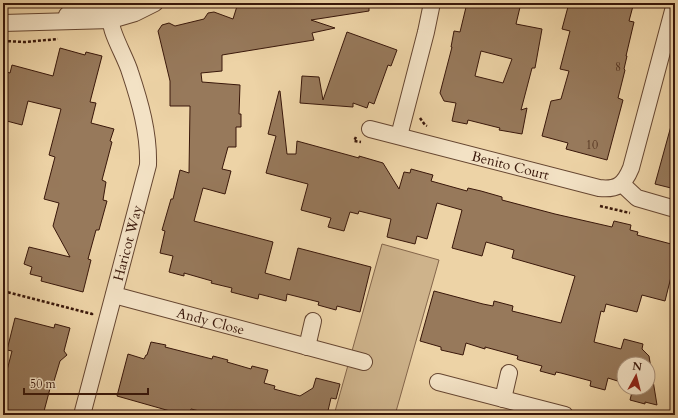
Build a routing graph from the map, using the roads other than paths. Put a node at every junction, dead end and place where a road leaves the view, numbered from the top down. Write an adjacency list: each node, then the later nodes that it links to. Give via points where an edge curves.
1 (155, 3): 4 (street)
2 (428, 4): 7 (street, via 426,32)
3 (675, 4): 8 (street, via 631,168)
4 (119, 12): 5 (street, via 90,9 41,22); 10 (street, Haricot Way, via 126,31 130,71 148,141 148,165)
5 (3, 23)
6 (370, 129): 7 (street, Benito Court)
7 (399, 136): 8 (street, Benito Court, via 599,188 615,188)
8 (622, 184): 9 (street, via 637,198)
9 (675, 209)
10 (114, 296): 12 (street, Andy Close); 17 (street, Haricot Way)
11 (313, 321): 12 (street)
12 (307, 347): 13 (street, Andy Close)
13 (364, 362)
14 (509, 373): 16 (street)
15 (438, 382): 16 (street)
16 (503, 399): 18 (street)
17 (82, 415)
18 (565, 415)

